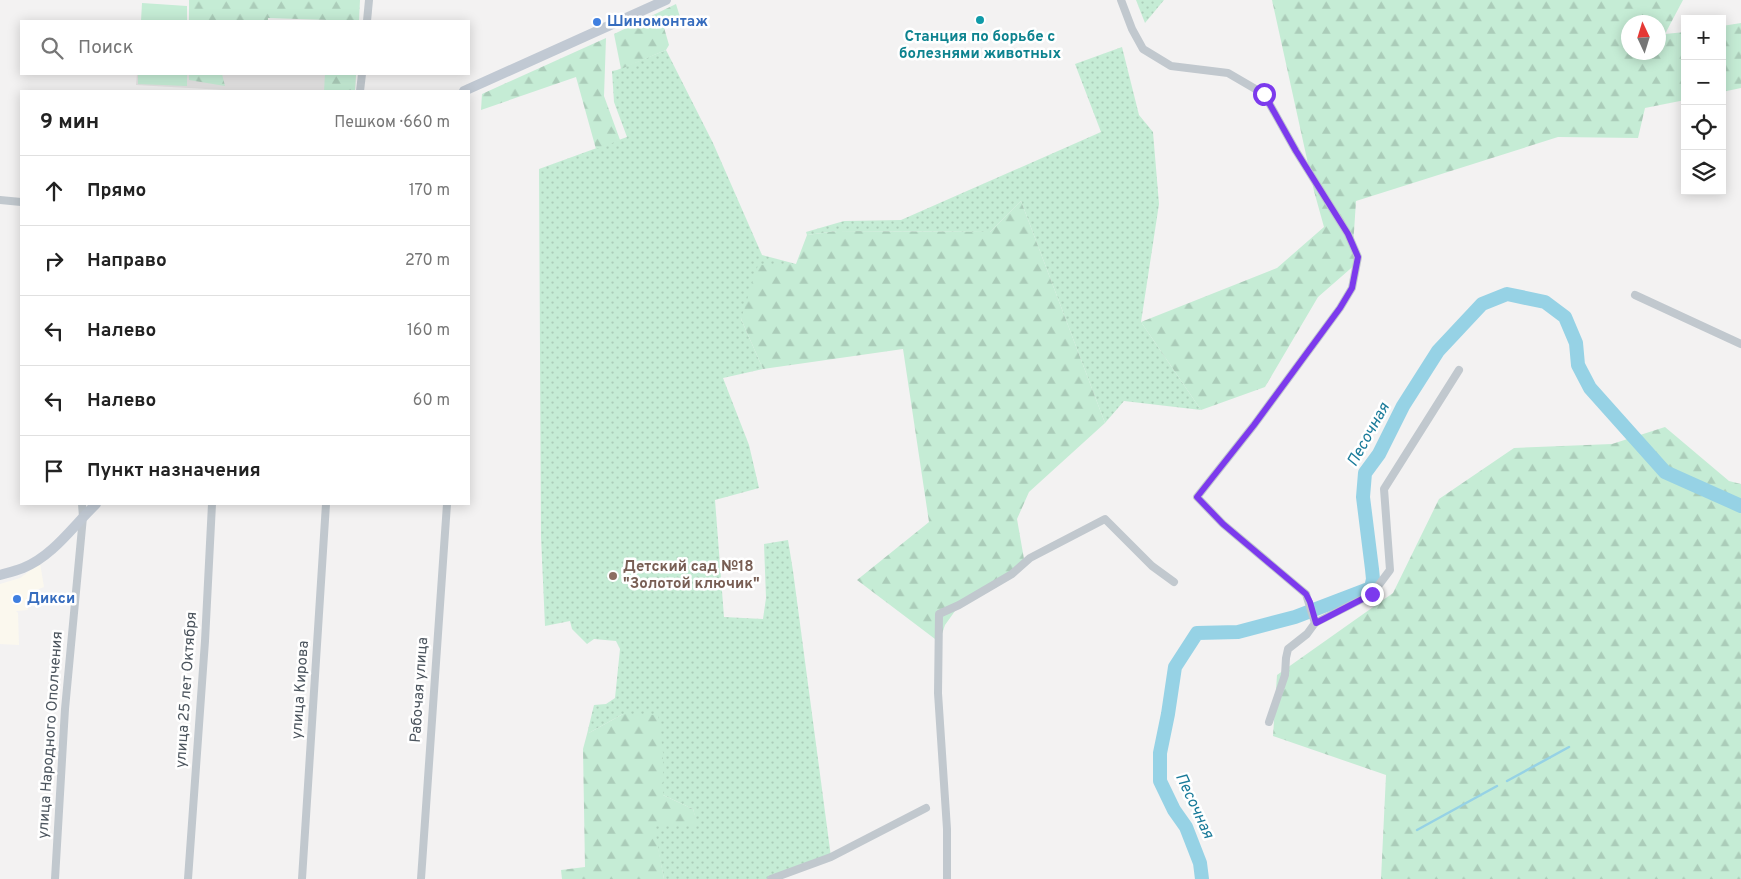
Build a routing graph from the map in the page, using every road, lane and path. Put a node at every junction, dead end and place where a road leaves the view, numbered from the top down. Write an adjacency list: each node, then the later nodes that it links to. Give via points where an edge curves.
1 (369, 0): 4 (street)
2 (666, 0): 7 (main road)
3 (1121, 0): 21 (street, via 1143,49 1171,66 1228,73 1264,94 1348,234 1358,257 1352,288 1340,308 1197,497 1223,524 1306,594)
4 (367, 20)
5 (362, 75): 6 (street)
6 (360, 90)
7 (466, 90)
8 (0, 200): 9 (street)
9 (20, 202)
10 (1636, 295): 11 (street)
11 (1741, 344)
12 (1459, 370): 21 (street, via 1384,489 1390,570 1372,594)
13 (82, 505): 18 (street, улица Народного Ополчения)
14 (95, 505): 18 (main road)
15 (212, 505): 25 (street, улица 25 лет Октября)
16 (326, 505): 26 (street, улица Кирова)
17 (447, 505): 27 (street, Рабочая улица)
18 (83, 517): 19 (main road, via 39,560); 24 (street, улица Народного Ополчения, via 65,709)
19 (0, 575)
20 (1174, 582): 29 (street, via 1152,566 1105,519 1030,558 1012,574 939,614 938,693)
21 (1316, 623): 22 (street, via 1288,649 1285,675)
22 (1269, 722)
23 (926, 808): 28 (street, via 831,856)
24 (55, 879)
25 (188, 879)
26 (302, 879)
27 (421, 879)
28 (771, 879)
29 (948, 879)

